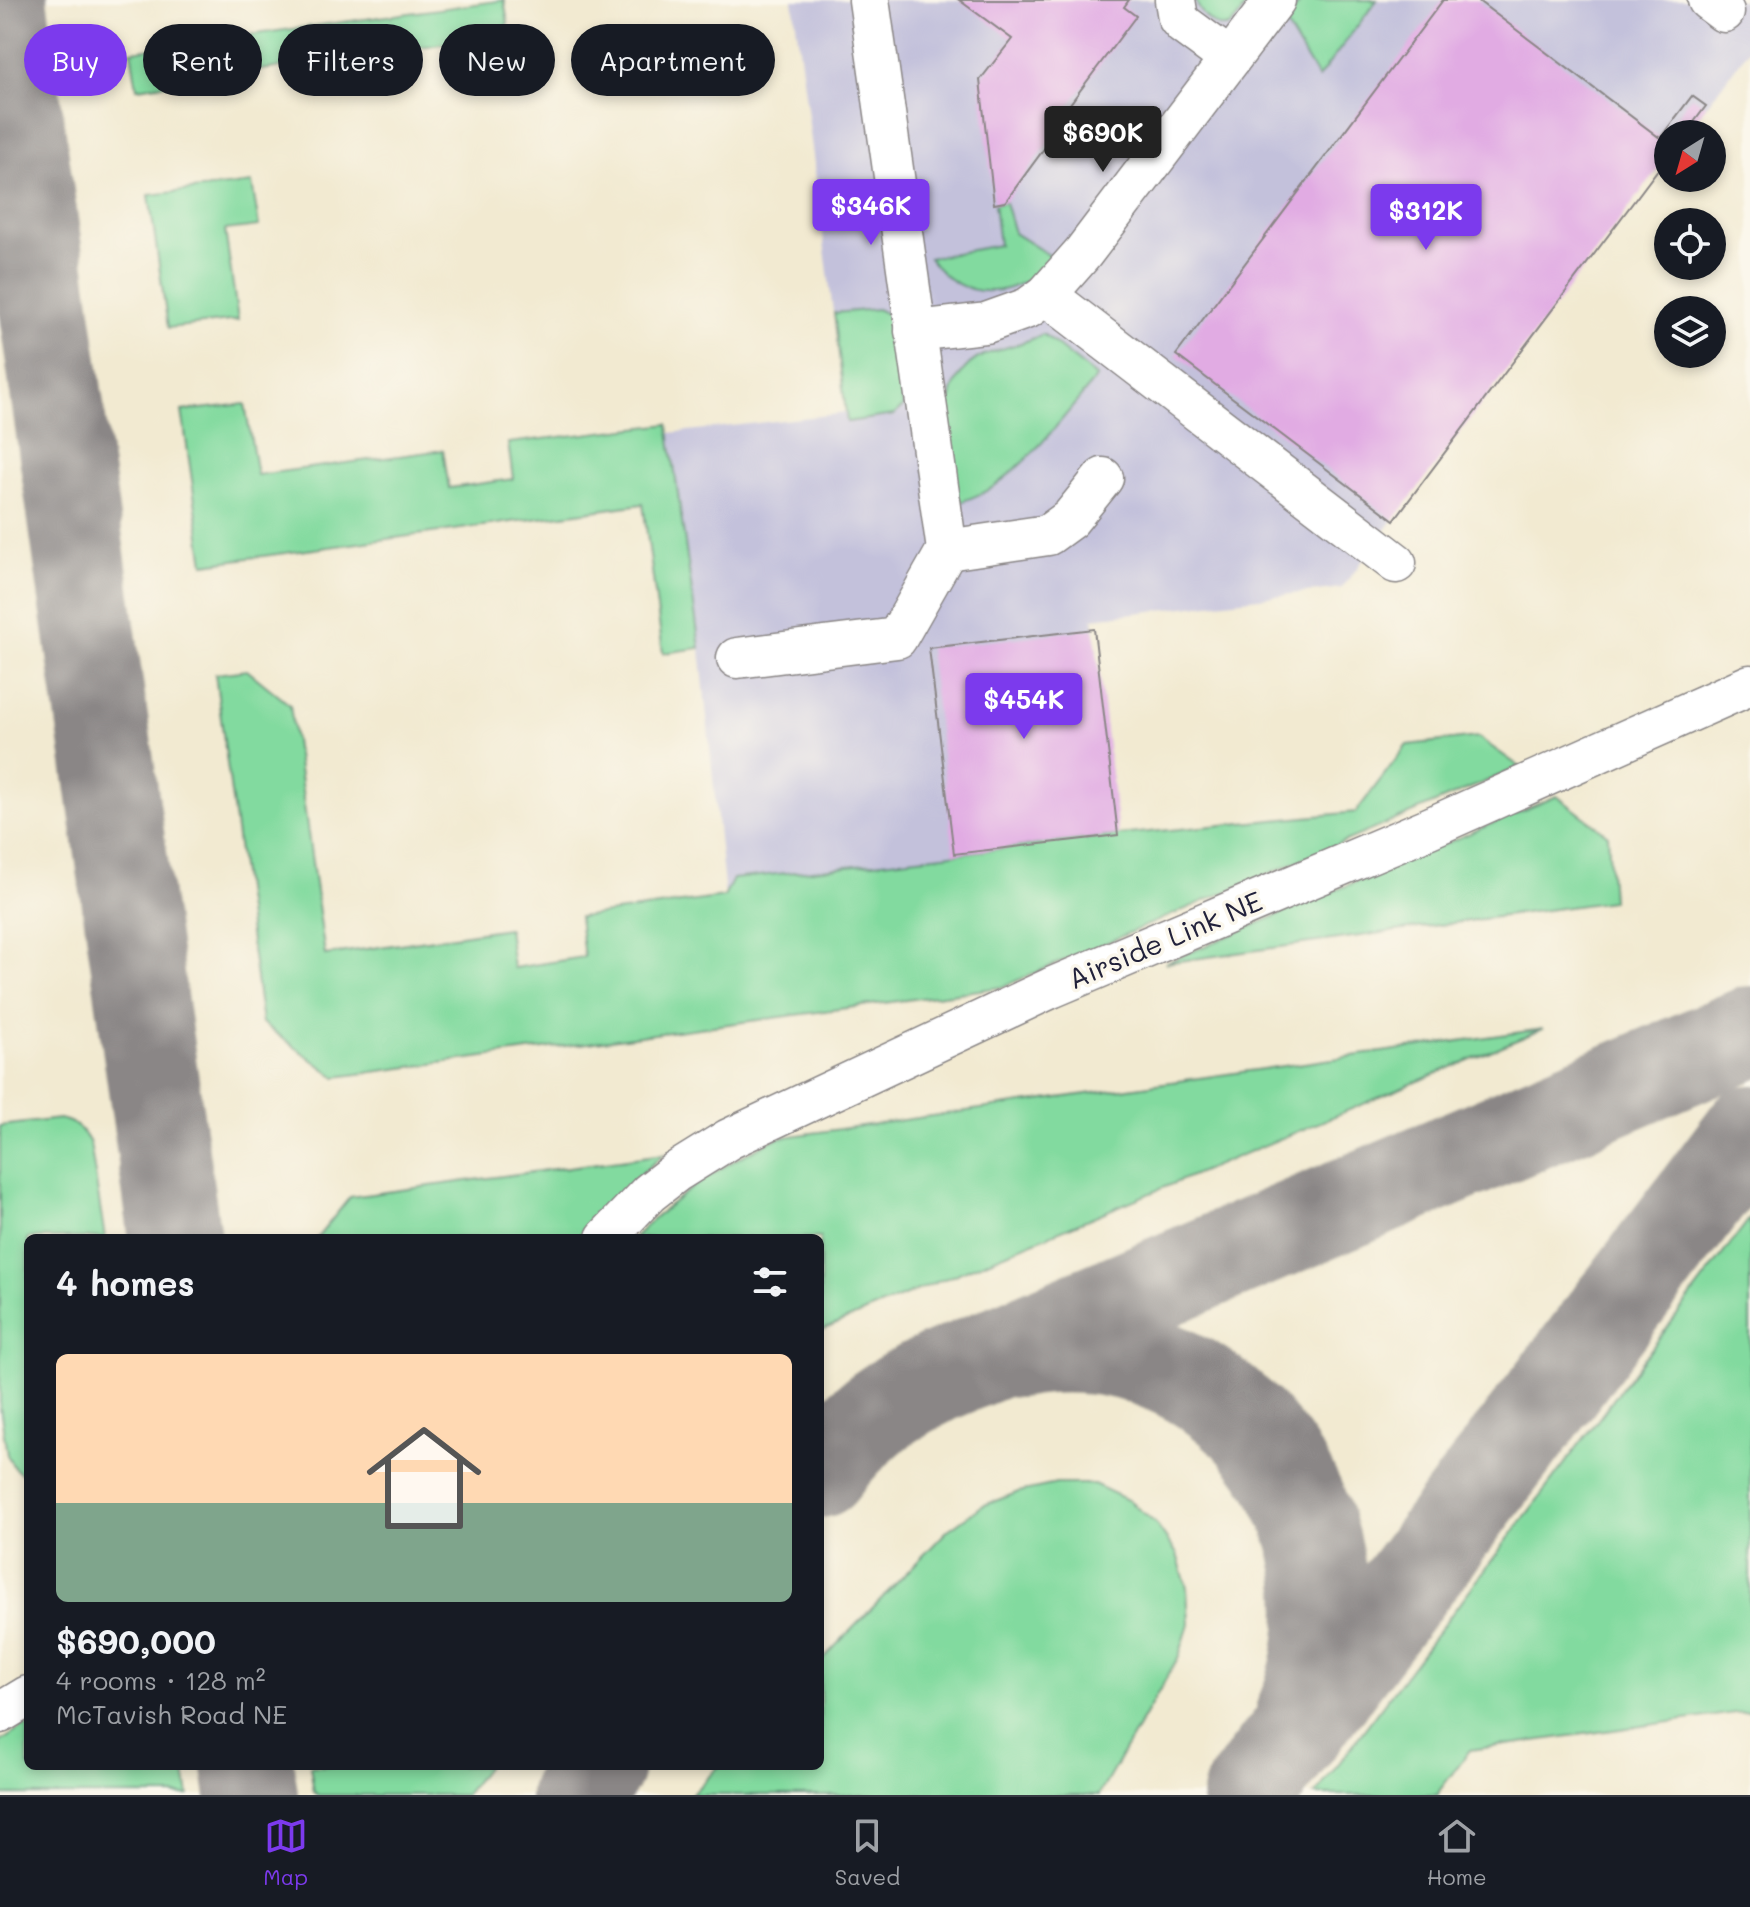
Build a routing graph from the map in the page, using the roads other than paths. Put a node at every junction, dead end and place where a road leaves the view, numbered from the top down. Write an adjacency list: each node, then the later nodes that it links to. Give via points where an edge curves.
1 (869, 0): 6 (street)
2 (1175, 0): 4 (street, via 1184,25)
3 (1275, 0): 4 (street)
4 (1230, 59): 5 (street)
5 (1046, 295): 6 (street, via 1028,308 986,323); 9 (street)
6 (915, 331): 8 (street)
7 (1103, 478): 8 (street, via 1070,519 1048,535)
8 (947, 550): 10 (street, via 897,638)
9 (1396, 563)
10 (737, 658)
11 (1750, 685): 12 (street, Airside Link NE, via 1051,988 729,1139 649,1193)
12 (610, 1234)
13 (24, 1698): 14 (street)
14 (0, 1713)

